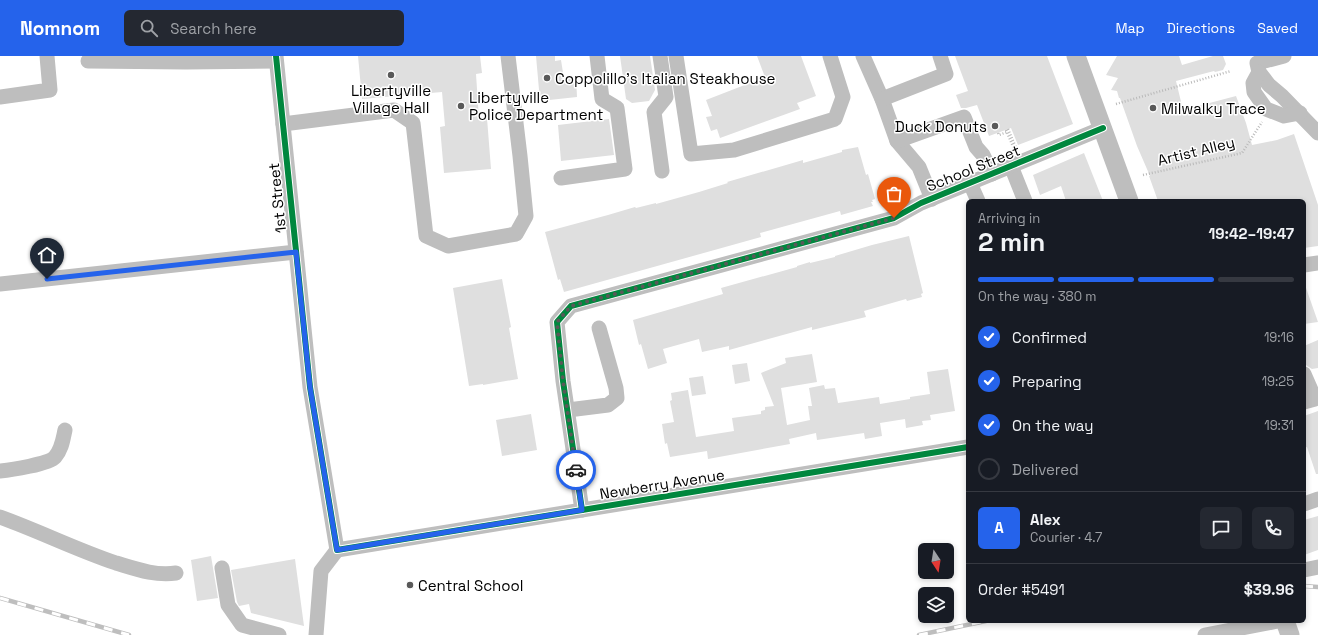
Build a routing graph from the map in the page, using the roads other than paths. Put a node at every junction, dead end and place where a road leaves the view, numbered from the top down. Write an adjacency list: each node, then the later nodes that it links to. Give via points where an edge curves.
1 (47, 56): 14 (street, via 50,90)
2 (508, 56): 17 (street, via 526,216 516,234 448,246 426,236 413,123 394,110)
3 (598, 56): 24 (street, via 602,99 617,108 625,169)
4 (660, 56): 22 (street, via 666,97 654,112)
5 (676, 56): 6 (street, via 691,154 734,150 835,119 843,96)
6 (830, 56)
7 (863, 56): 15 (street)
8 (940, 56): 15 (street, via 946,74)
9 (1076, 56): 18 (main road)
10 (1284, 56): 13 (street, via 1257,63)
11 (276, 58): 12 (street, via 186,62); 17 (street, 1st Street)
12 (88, 61)
13 (1259, 72): 16 (street, via 1269,86); 16 (street, via 1253,83 1254,92 1266,109 1284,116)
14 (0, 97)
15 (882, 99): 20 (street)
16 (1300, 113): 19 (street)
17 (283, 124): 30 (street, 1st Street)
18 (1103, 128): 21 (street, School Street); 29 (main road)
19 (1318, 133)
20 (897, 141): 23 (street, via 964,117 976,148 983,155); 26 (street, via 919,167)
21 (1011, 166): 23 (street, School Street); 28 (street)
22 (662, 171)
23 (992, 174): 25 (street, School Street)
24 (561, 178)
25 (970, 183): 26 (street, School Street); 27 (street)
26 (932, 199): 37 (street, School Street, via 894,218 571,306 557,322)
27 (977, 199)
28 (1024, 199)
29 (1129, 199)
30 (296, 252): 33 (street); 45 (street, 1st Street, via 310,387)
31 (1318, 263): 32 (street)
32 (1306, 266)
33 (0, 284)
34 (599, 328): 37 (street, via 617,398 608,405)
35 (1306, 379): 36 (street, via 1314,398)
36 (1306, 401)
37 (568, 410): 43 (street, School Street)
38 (65, 430): 40 (street, via 60,449 54,458 34,465)
39 (966, 447): 43 (street, Newberry Avenue)
40 (0, 471)
41 (1318, 499): 42 (street)
42 (1306, 503)
43 (582, 510): 45 (street, Newberry Avenue)
44 (0, 517): 49 (street, via 131,568 166,574)
45 (337, 550): 53 (street, via 321,571)
46 (1318, 567): 48 (street)
47 (222, 568): 52 (street, via 228,606 242,625)
48 (1306, 570)
49 (176, 573)
50 (1268, 623): 54 (street)
51 (1286, 623): 55 (main road)
52 (279, 635)
53 (316, 635)
54 (1205, 635)
55 (1290, 635)

